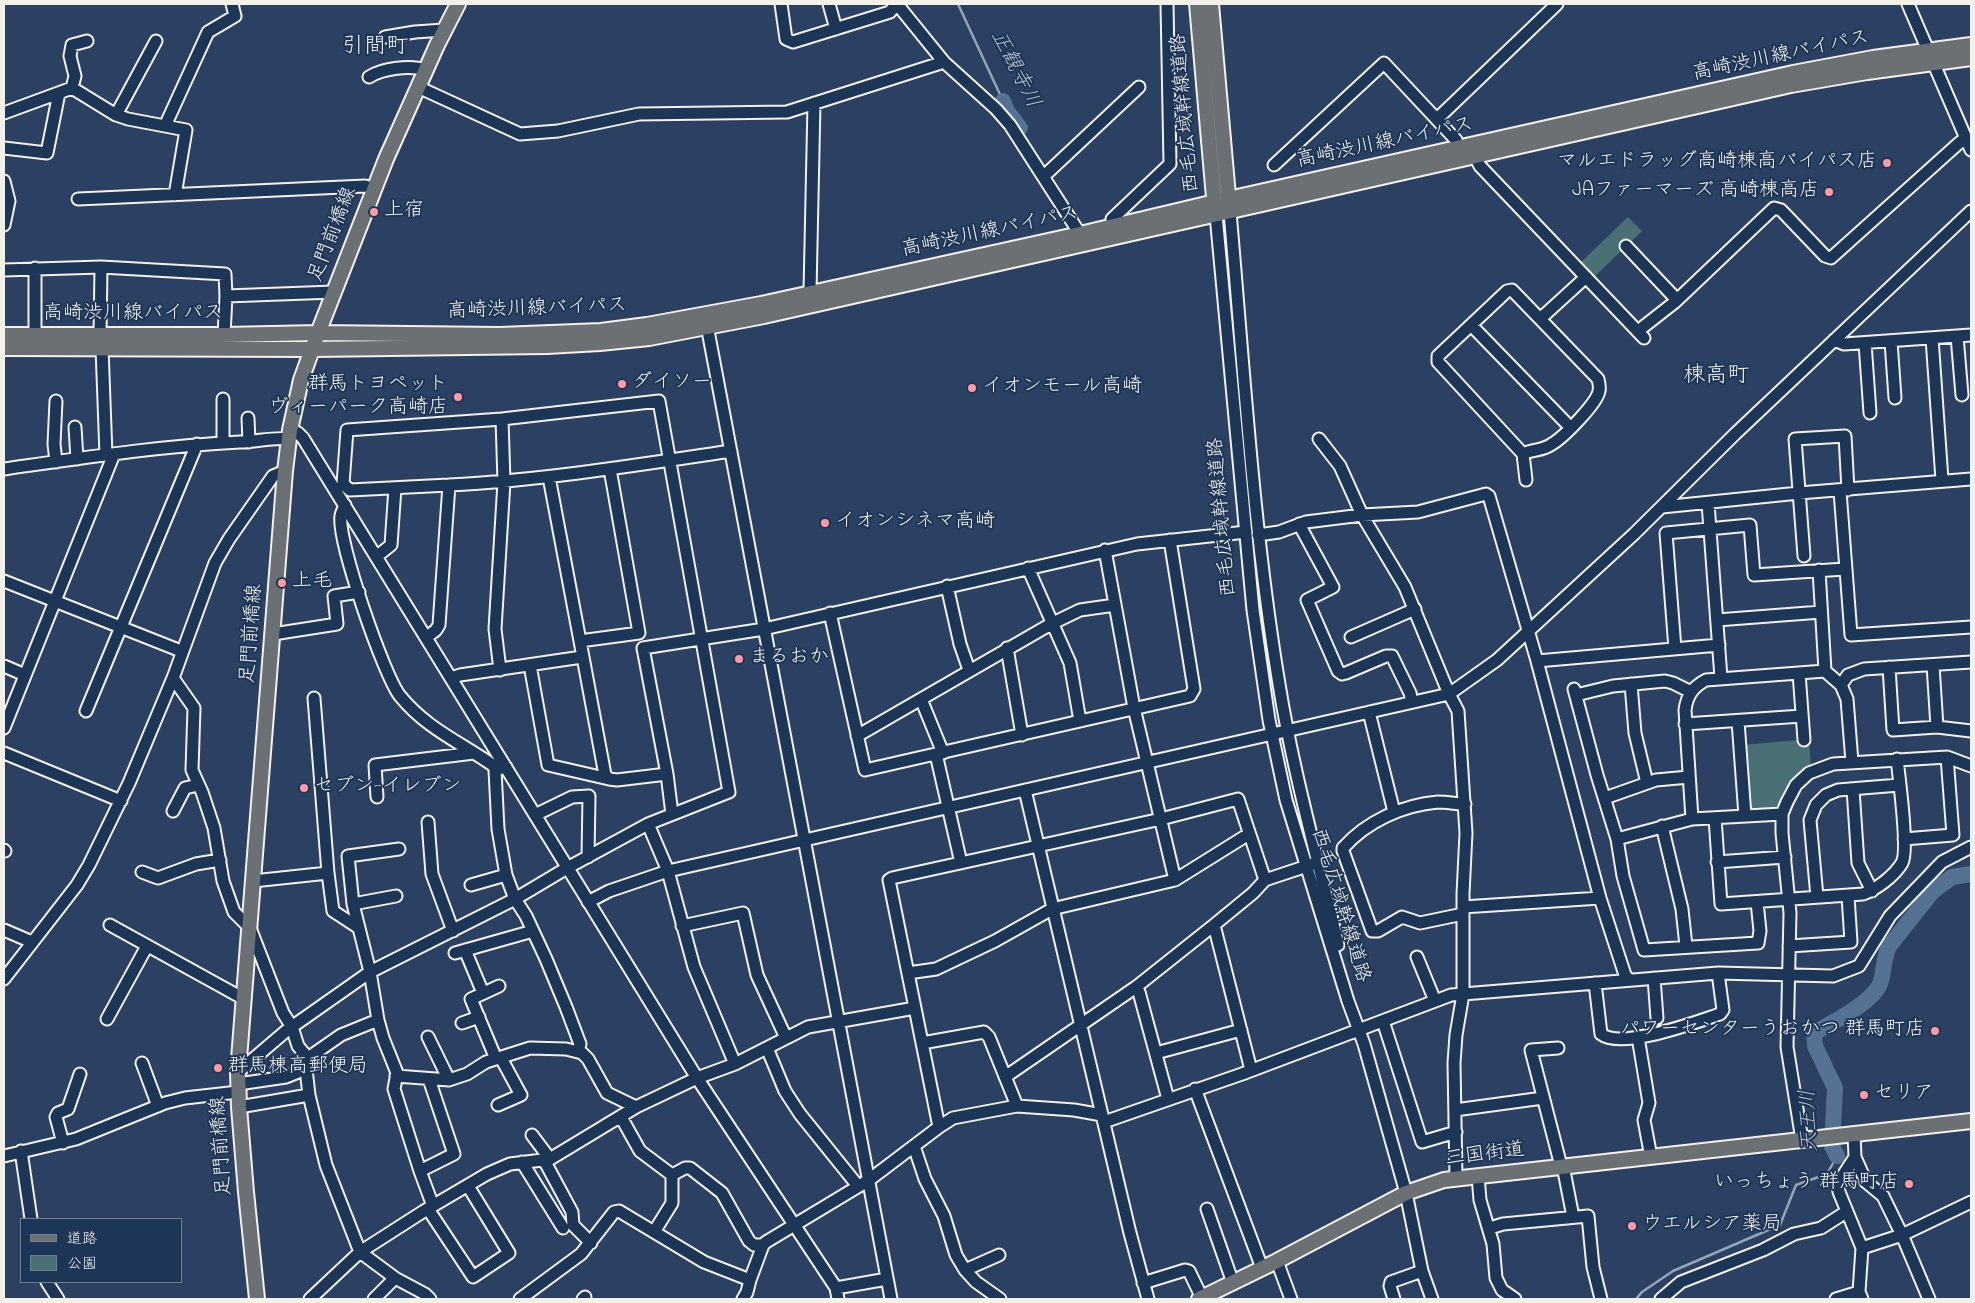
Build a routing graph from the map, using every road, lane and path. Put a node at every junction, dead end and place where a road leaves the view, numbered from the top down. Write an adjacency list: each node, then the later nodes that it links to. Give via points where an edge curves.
1 (232, 4): 30 (street, via 235,16 208,32)
2 (458, 4): 12 (main road, 足門前橋線)
3 (781, 4): 11 (street, via 786,38 793,42)
4 (829, 4): 11 (street)
5 (896, 4): 11 (street, via 890,12); 19 (street)
6 (1167, 4): 45 (street, via 1170,164 1112,219)
7 (1197, 4): 42 (main road, 西毛広域幹線道路)
8 (1211, 4): 42 (main road, 西毛広域幹線道路)
9 (1557, 4): 29 (street)
10 (1908, 4): 17 (street)
11 (836, 28)
12 (444, 30): 13 (street); 20 (main road, 足門前橋線)
13 (384, 37)
14 (156, 40): 28 (street)
15 (88, 41): 24 (street, via 72,45 70,50 75,76)
16 (1971, 45): 17 (main road, 高崎渋川線バイパス)
17 (1930, 56): 18 (main road, 高崎渋川線バイパス); 31 (street); 33 (main road, 高崎渋川線バイパス, via 1842,63); 35 (main road, 高崎渋川線バイパス)
18 (1971, 58)
19 (944, 62): 26 (street); 37 (street, via 996,109)
20 (426, 70): 21 (street, via 416,67 376,72); 22 (main road, 足門前橋線)
21 (369, 77)
22 (418, 87): 26 (street, via 520,134 558,131 639,114 787,112); 39 (main road, 足門前橋線)
23 (1139, 87): 37 (street)
24 (72, 88): 25 (street); 28 (street)
25 (59, 93): 27 (street); 32 (street, via 47,153)
26 (814, 103): 53 (street)
27 (4, 113)
28 (116, 115): 30 (street)
29 (1437, 119): 33 (street); 36 (street, via 1384,64)
30 (165, 126): 40 (street, via 186,130)
31 (1966, 138): 34 (street); 55 (street, via 1831,258 1825,256 1781,210 1774,208)
32 (4, 148)
33 (1459, 148): 42 (main road, 高崎渋川線バイパス)
34 (1971, 150)
35 (1476, 156): 42 (main road, 高崎渋川線バイパス); 51 (street, via 1480,166)
36 (1274, 165)
37 (1044, 176): 46 (street)
38 (4, 181): 44 (street, via 9,201)
39 (374, 188): 40 (street); 52 (main road, 足門前橋線)
40 (175, 194): 41 (street)
41 (78, 199)
42 (1222, 207): 45 (main road, 高崎渋川線バイパス); 57 (main road, 高崎渋川線バイパス); 110 (street, 西毛広域幹線道路); 111 (street, 西毛広域幹線道路)
43 (1971, 211): 66 (street)
44 (4, 225)
45 (1113, 226): 46 (main road, 高崎渋川線バイパス)
46 (1080, 234): 53 (main road, 高崎渋川線バイパス)
47 (1626, 246): 55 (street)
48 (101, 267): 49 (street); 54 (street, via 225,274); 68 (street)
49 (36, 268): 50 (street); 61 (street)
50 (4, 270)
51 (1586, 277): 55 (street, via 1641,335); 56 (street)
52 (334, 292): 54 (street); 59 (main road, 足門前橋線)
53 (810, 292): 57 (main road, 高崎渋川線バイパス)
54 (226, 296): 63 (street)
55 (1677, 300)
56 (1540, 320): 58 (street, via 1512,290); 80 (street, via 1598,379 1600,385 1594,402)
57 (706, 321): 59 (main road, 高崎渋川線バイパス, via 546,334); 71 (main road, 高崎渋川線バイパス, via 649,338 600,344); 86 (street)
58 (1471, 325): 80 (street); 88 (street, via 1438,356 1438,362)
59 (318, 333): 63 (main road, 高崎渋川線バイパス); 71 (main road, 足門前橋線)
60 (4, 335): 61 (main road, 高崎渋川線バイパス)
61 (35, 335): 68 (main road, 高崎渋川線バイパス)
62 (1971, 335): 64 (street)
63 (224, 336): 68 (main road, 高崎渋川線バイパス)
64 (1957, 336): 65 (street); 72 (street)
65 (1932, 338): 67 (street); 98 (street)
66 (1834, 340): 69 (street, via 1844,344); 106 (street)
67 (1892, 341): 69 (street); 73 (street)
68 (101, 342): 70 (main road, 高崎渋川線バイパス); 71 (main road, 高崎渋川線バイパス); 87 (street)
69 (1865, 343): 76 (street)
70 (4, 348)
71 (312, 349): 81 (main road, 足門前橋線, via 301,380)
72 (1962, 395)
73 (1895, 398)
74 (223, 399): 84 (street)
75 (56, 401): 91 (street)
76 (1870, 413)
77 (248, 418): 83 (street)
78 (502, 419): 90 (street, via 658,401); 99 (street); 101 (street, via 347,430 343,484 350,490)
79 (75, 427): 89 (street)
80 (1571, 428): 88 (street, via 1552,445)
81 (289, 434): 83 (street); 94 (main road, 足門前橋線); 105 (street, via 298,433 303,438)
82 (1318, 439): 107 (street, via 1340,466)
83 (249, 442): 84 (street)
84 (222, 443): 85 (street)
85 (196, 444): 87 (street); 130 (street)
86 (731, 451): 90 (street); 131 (street)
87 (110, 454): 89 (street); 122 (street)
88 (1523, 454): 97 (street)
89 (77, 459): 91 (street)
90 (668, 460): 93 (street); 136 (street)
91 (56, 462): 92 (street)
92 (4, 469)
93 (610, 469): 95 (street); 137 (street, via 639,632)
94 (285, 470): 133 (main road, 足門前橋線); 141 (street, via 273,476 223,550 210,574)
95 (549, 477): 99 (street); 137 (street)
96 (1971, 479): 98 (street)
97 (1526, 480)
98 (1942, 480): 102 (street)
99 (504, 482): 100 (street); 149 (street, via 495,630)
100 (449, 486): 101 (street); 134 (street, via 439,625)
101 (395, 488): 115 (street, via 391,545)
102 (1844, 490): 103 (street); 103 (street, via 1845,436 1795,439); 117 (street)
103 (1799, 493): 104 (street); 114 (street)
104 (1708, 503): 106 (street); 109 (street)
105 (345, 505): 115 (street); 121 (street, via 341,516 342,531)
106 (1662, 506): 132 (street)
107 (1362, 515): 108 (street); 124 (street); 132 (street, via 1418,512 1486,494 1489,496)
108 (1299, 524): 111 (street, via 1279,532); 163 (street, via 1333,587 1307,600 1338,671 1346,673 1392,656)
109 (1709, 528): 118 (street, via 1750,525 1754,574); 127 (street); 140 (street, via 1666,532)
110 (1246, 532): 112 (street); 176 (street, 西毛広域幹線道路, via 1253,610)
111 (1258, 535): 174 (street, 西毛広域幹線道路)
112 (1170, 540): 113 (street); 164 (street, via 1194,689 1190,696)
113 (1105, 550): 116 (street); 123 (street)
114 (1804, 556)
115 (376, 557): 134 (street)
116 (1028, 568): 120 (street); 128 (street)
117 (1845, 569): 118 (street); 129 (street, via 1851,636)
118 (1819, 570): 125 (street)
119 (4, 581): 122 (street)
120 (947, 586): 126 (street); 150 (street)
121 (359, 592): 133 (street, via 334,596 337,624); 181 (street, via 392,684 400,696 425,722)
122 (55, 602): 130 (street); 153 (street)
123 (1115, 604): 128 (street, via 1080,610); 164 (street)
124 (1415, 609): 135 (street); 160 (street)
125 (1821, 612): 127 (street); 151 (street)
126 (830, 613): 131 (street); 178 (street)
127 (1717, 620): 138 (street)
128 (1052, 624): 139 (street); 169 (street, via 1070,663)
129 (1971, 627)
130 (121, 628): 141 (street); 166 (street)
131 (764, 629): 136 (street); 217 (street)
132 (1528, 632): 143 (street); 160 (street, via 1497,660)
133 (273, 634): 235 (main road, 足門前橋線)
134 (427, 637): 155 (street)
135 (1352, 637)
136 (702, 639): 189 (street, via 643,648); 204 (street, via 729,792)
137 (580, 642): 142 (street)
138 (1719, 645): 140 (street); 156 (street)
139 (1007, 648): 150 (street); 177 (street)
140 (1675, 649): 143 (street)
141 (181, 651): 154 (street)
142 (582, 657): 145 (street); 191 (street, via 603,770)
143 (1538, 661): 241 (street)
144 (1971, 662): 146 (street)
145 (530, 665): 149 (street); 191 (street, via 548,765)
146 (1933, 665): 148 (street); 172 (street)
147 (4, 666): 153 (street)
148 (1889, 667): 158 (street, via 1855,672 1848,675); 172 (street, via 1893,730)
149 (500, 670): 155 (street)
150 (969, 670): 162 (street)
151 (1825, 671): 152 (street); 158 (street)
152 (1799, 673): 156 (street); 168 (street)
153 (25, 675): 165 (street)
154 (172, 678): 193 (street, via 194,708 192,770); 199 (street)
155 (451, 678): 188 (street)
156 (1721, 678): 159 (street, via 1706,680)
157 (1631, 684): 159 (street, via 1665,681); 192 (street, via 1635,733); 198 (street, via 1575,692)
158 (1841, 685): 185 (street, via 1847,700)
159 (1691, 692): 171 (street, via 1686,701)
160 (1449, 694): 163 (street); 200 (street, via 1458,710)
161 (314, 698): 231 (street)
162 (921, 699): 178 (street); 182 (street)
163 (1412, 702): 167 (street)
164 (1134, 708): 169 (street); 186 (street)
165 (7, 709): 173 (street)
166 (86, 711)
167 (1369, 712): 174 (street); 203 (street)
168 (1802, 716): 170 (street); 179 (street)
169 (1080, 721): 177 (street)
170 (1738, 721): 171 (street); 207 (street)
171 (1686, 724): 190 (street)
172 (1937, 727): 175 (street)
173 (4, 728)
174 (1287, 730): 176 (street); 224 (street, 西毛広域幹線道路)
175 (1971, 731)
176 (1272, 733): 186 (street); 227 (street, 西毛広域幹線道路, via 1286,800)
177 (1022, 734): 182 (street)
178 (857, 736): 182 (street, via 865,770)
179 (1804, 740)
180 (4, 753): 199 (street)
181 (474, 753): 188 (street); 197 (street, via 374,765)
182 (940, 754): 201 (street)
183 (1947, 756): 184 (street); 187 (street); 216 (street, via 1953,835)
184 (1897, 759): 185 (street); 194 (street)
185 (1852, 762): 205 (street, via 1832,764 1809,773 1796,785)
186 (1147, 763): 196 (street); 209 (street)
187 (1971, 766)
188 (500, 768): 206 (street); 232 (street, via 498,829)
189 (667, 774): 191 (street); 204 (street)
190 (1689, 777): 192 (street); 210 (street)
191 (609, 779)
192 (1647, 783): 198 (street)
193 (198, 785): 202 (street, via 185,788); 223 (street, via 214,828)
194 (1899, 785): 195 (street); 216 (street)
195 (1852, 789): 237 (street, via 1858,863); 240 (street, via 1826,795 1816,805 1810,820)
196 (1025, 790): 201 (street); 218 (street)
197 (377, 797)
198 (1605, 798): 215 (street)
199 (121, 800): 257 (street, via 97,852 77,885)
200 (1465, 804): 203 (street, via 1438,802); 248 (street)
201 (948, 808): 217 (street); 226 (street)
202 (173, 811)
203 (1394, 812): 248 (street, via 1355,834 1343,848 1372,931 1378,931 1402,917 1420,924)
204 (672, 814): 212 (street)
205 (1782, 814): 207 (street); 222 (street)
206 (535, 815): 221 (street, via 572,797 589,796); 228 (street)
207 (1745, 816): 208 (street)
208 (1715, 818): 210 (street); 225 (street)
209 (1160, 819): 214 (street, via 1238,800); 218 (street); 233 (street)
210 (1692, 820): 213 (street)
211 (428, 822): 255 (street, via 432,874)
212 (648, 824): 221 (street); 230 (street)
213 (1662, 826): 215 (street); 259 (street, via 1682,909)
214 (1250, 835): 233 (street); 234 (street)
215 (1617, 839): 259 (street, via 1623,876 1644,950)
216 (1904, 840): 237 (street, via 1902,862)
217 (804, 842): 230 (street); 282 (street)
218 (1037, 845): 226 (street); 247 (street)
219 (1971, 847): 265 (street, via 1942,862 1890,916 1858,966 1833,976)
220 (399, 849): 246 (street, via 348,856)
221 (588, 857): 228 (street)
222 (1785, 857): 225 (street); 243 (street)
223 (220, 860): 229 (street, via 196,864 158,878); 252 (street, via 223,881 234,912)
224 (1319, 861): 227 (street); 277 (street, 西毛広域幹線道路)
225 (1717, 862): 245 (street, via 1721,904)
226 (961, 863): 263 (street, via 890,880)
227 (1308, 866): 234 (street); 277 (street, 西毛広域幹線道路)
228 (567, 868): 242 (street); 244 (street)
229 (142, 872)
230 (668, 872): 244 (street, via 609,891); 251 (street)
231 (328, 873): 235 (street); 253 (street, via 333,911)
232 (506, 875): 236 (street); 242 (street)
233 (1174, 880): 247 (street)
234 (1265, 880): 250 (street)
235 (253, 881): 252 (main road, 足門前橋線)
236 (471, 885)
237 (1872, 891): 239 (street)
238 (396, 896): 246 (street)
239 (1848, 896): 240 (street); 260 (street, via 1851,942)
240 (1817, 897): 243 (street)
241 (1600, 898): 248 (street); 268 (street, via 1624,975)
242 (515, 899): 255 (street); 256 (street)
243 (1790, 899): 245 (street); 260 (street)
244 (588, 902): 305 (street)
245 (1758, 902): 259 (street, via 1758,943)
246 (353, 904): 253 (street)
247 (1052, 909): 263 (street, via 936,969); 285 (street)
248 (1463, 910): 273 (street)
249 (110, 925): 258 (street)
250 (1214, 925): 271 (street); 287 (street)
251 (682, 926): 291 (street, via 743,913 757,975); 300 (street, via 694,967)
252 (250, 928): 274 (main road, 足門前橋線); 286 (street, via 282,1013)
253 (359, 928): 262 (street)
254 (4, 930): 257 (street)
255 (453, 931): 262 (street)
256 (533, 931): 272 (street, via 460,951); 295 (street, via 580,1044)
257 (32, 942): 267 (street)
258 (147, 946): 274 (street); 280 (street)
259 (1686, 946)
260 (1789, 946): 265 (street)
261 (1417, 957): 275 (street)
262 (370, 972): 281 (street); 286 (street)
263 (908, 973): 276 (street)
264 (1718, 974): 265 (street); 266 (street); 290 (street, via 1723,1010 1720,1014 1651,1036)
265 (1788, 974): 326 (street, via 1787,1047)
266 (1654, 978): 268 (street); 279 (street)
267 (4, 979)
268 (1629, 980): 269 (street)
269 (1595, 982): 273 (street); 290 (street, via 1600,1034 1606,1038)
270 (499, 986): 272 (street)
271 (1136, 987): 285 (street); 296 (street)
272 (483, 994): 278 (street, via 471,999)
273 (1463, 994): 275 (street); 318 (street, via 1454,1063)
274 (244, 999): 308 (main road, 足門前橋線)
275 (1435, 1001): 283 (street)
276 (915, 1008): 282 (street); 292 (street)
277 (1354, 1014): 288 (street, 西毛広域幹線道路)
278 (478, 1017): 284 (street); 297 (street)
279 (1657, 1018)
280 (107, 1019)
281 (378, 1020): 299 (street, via 341,1035); 303 (street)
282 (839, 1021): 291 (street, via 808,1027); 340 (street)
283 (1383, 1022): 288 (street); 323 (street, via 1422,1142)
284 (462, 1023)
285 (1082, 1026): 304 (street); 320 (street)
286 (292, 1027): 299 (street); 308 (street)
287 (1241, 1030): 296 (street); 301 (street)
288 (1360, 1031): 301 (street); 342 (street, 西毛広域幹線道路)
289 (428, 1037): 307 (street)
290 (1638, 1037): 331 (street, via 1649,1103 1644,1120)
291 (786, 1038): 293 (street)
292 (922, 1043): 304 (street, via 984,1032); 322 (street)
293 (767, 1048): 300 (street); 340 (street, via 785,1091 800,1114)
294 (1558, 1048): 311 (street, via 1531,1050)
295 (578, 1052): 297 (street, via 530,1048); 317 (street, via 588,1059 607,1093)
296 (1156, 1053): 312 (street)
297 (498, 1058): 307 (street); 313 (street, via 521,1095)
298 (142, 1063): 314 (street)
299 (307, 1064): 308 (street, via 286,1077); 310 (street)
300 (735, 1064): 305 (street)
301 (1251, 1070): 309 (street)
302 (80, 1074): 327 (street, via 68,1110 56,1117)
303 (396, 1076): 306 (street); 336 (street, via 394,1089)
304 (1005, 1077): 315 (street)
305 (697, 1078): 317 (street); 349 (street)
306 (429, 1079): 307 (street); 336 (street, via 454,1154)
307 (449, 1080)
308 (238, 1082): 314 (street); 316 (main road, 足門前橋線)
309 (1195, 1089): 312 (street); 360 (street)
310 (309, 1095): 316 (street); 357 (street, via 326,1165)
311 (1543, 1098): 318 (street); 335 (street)
312 (1168, 1099): 320 (street)
313 (498, 1105)
314 (158, 1106): 327 (street)
315 (1017, 1106): 320 (street, via 1074,1110); 322 (street, via 953,1118)
316 (239, 1107): 375 (main road, 足門前橋線)
317 (636, 1107): 319 (street)
318 (1455, 1110): 323 (street)
319 (621, 1118): 333 (street); 337 (street, via 640,1151)
320 (1103, 1118): 367 (street)
321 (1971, 1121): 325 (main road)
322 (939, 1127): 328 (street)
323 (1456, 1132): 339 (street)
324 (532, 1134): 333 (street)
325 (1854, 1134): 326 (main road, 三国街道); 332 (street)
326 (1802, 1140): 331 (main road, 三国街道)
327 (63, 1143): 329 (street)
328 (914, 1146): 340 (street); 361 (street, via 925,1179 944,1216 956,1255)
329 (21, 1151): 330 (street); 347 (street)
330 (4, 1156)
331 (1652, 1157): 335 (main road, 三国街道)
332 (1855, 1157): 346 (street, via 1838,1183); 353 (street, via 1866,1182 1883,1196)
333 (547, 1159): 334 (street); 354 (street, via 572,1212 573,1225)
334 (522, 1162): 341 (street, via 487,1174); 350 (street)
335 (1562, 1166): 338 (main road, 三国街道); 348 (street)
336 (420, 1171): 344 (street)
337 (672, 1175): 352 (street, via 672,1203); 355 (street, via 690,1168 722,1193 749,1241)
338 (1478, 1176): 339 (main road, 三国街道); 351 (street, via 1480,1200)
339 (1456, 1178): 342 (main road, 三国街道)
340 (863, 1183): 349 (street); 364 (street)
341 (468, 1186): 344 (street); 344 (street, via 508,1252 473,1277)
342 (1406, 1193): 359 (main road, 三国街道); 362 (street, 西毛広域幹線道路)
343 (1971, 1202): 353 (street)
344 (431, 1208): 357 (street)
345 (1207, 1209): 368 (street)
346 (1846, 1212): 356 (street); 388 (street, via 1821,1228 1794,1234 1763,1250 1680,1282)
347 (31, 1218)
348 (1573, 1218): 351 (street); 387 (street, via 1588,1216 1593,1267)
349 (794, 1225): 355 (street); 369 (street)
350 (564, 1228)
351 (1490, 1228): 370 (street)
352 (654, 1232): 354 (street, via 620,1211 614,1212); 365 (street, via 704,1262)
353 (1902, 1235): 356 (street); 390 (street)
354 (591, 1242): 379 (street, via 581,1254)
355 (763, 1245): 365 (street)
356 (1862, 1248): 371 (street)
357 (360, 1252): 363 (street); 376 (street)
358 (999, 1255): 361 (street)
359 (1277, 1260): 360 (main road, 三国街道); 383 (street)
360 (1262, 1268): 368 (main road, 三国街道)
361 (965, 1270): 381 (street)
362 (1422, 1271): 384 (street, via 1391,1282); 385 (street, 西毛広域幹線道路)
363 (395, 1278): 377 (street); 378 (street)
364 (887, 1279): 369 (street); 380 (street)
365 (750, 1280): 372 (street)
366 (48, 1283): 374 (street)
367 (1143, 1283): 373 (street, via 1185,1270); 382 (street)
368 (1233, 1283): 373 (main road, 三国街道)
369 (837, 1294)
370 (1501, 1295): 386 (street)
371 (1860, 1296): 389 (street)
372 (747, 1297)
373 (1208, 1297)
374 (58, 1299)
375 (257, 1299)
376 (310, 1299)
377 (374, 1299)
378 (430, 1299)
379 (520, 1299)
380 (890, 1299)
381 (1000, 1299)
382 (1148, 1299)
383 (1292, 1299)
384 (1394, 1299)
385 (1432, 1299)
386 (1515, 1299)
387 (1601, 1299)
388 (1661, 1299)
389 (1836, 1299)
390 (1929, 1299)

